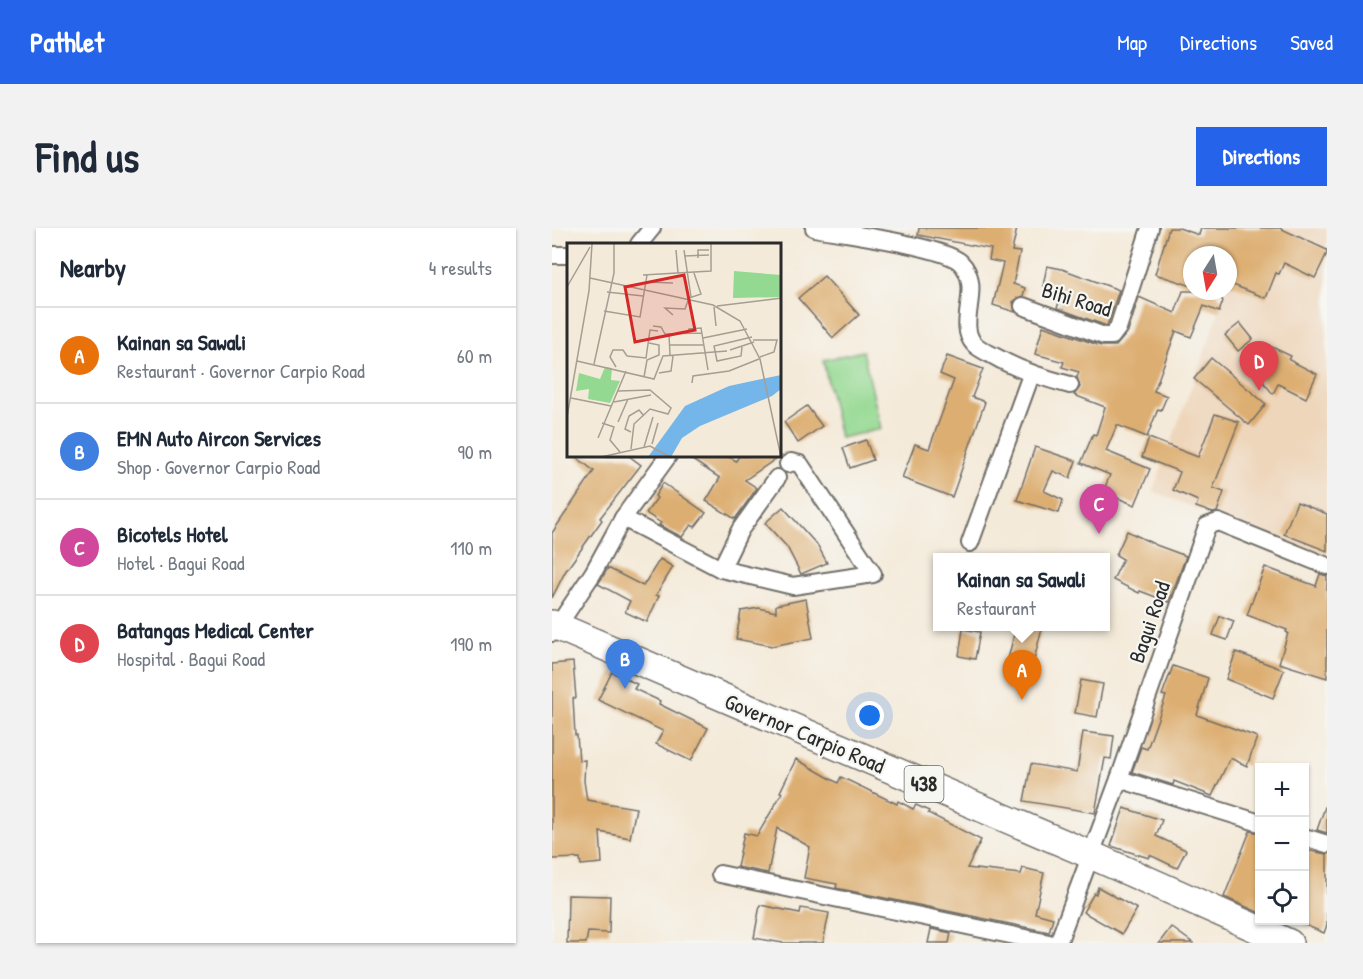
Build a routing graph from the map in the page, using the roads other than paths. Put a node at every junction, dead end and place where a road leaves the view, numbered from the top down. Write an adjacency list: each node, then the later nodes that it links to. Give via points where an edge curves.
1 (651, 228): 5 (street)
2 (814, 228): 4 (street)
3 (1150, 228): 6 (street, Bihi Road, via 1118,328 1112,336)
4 (889, 234): 7 (street, via 959,261 970,275 968,324 974,344)
5 (640, 243)
6 (1023, 306)
7 (1031, 375): 8 (street); 13 (street)
8 (1070, 385)
9 (667, 458): 12 (street)
10 (788, 464): 15 (street, via 800,464 873,574 793,586)
11 (777, 478): 15 (street, via 740,530)
12 (624, 518): 15 (street); 16 (street)
13 (970, 543)
14 (1327, 566): 17 (street, Bagui Road, via 1218,522 1207,526)
15 (721, 569)
16 (554, 628): 21 (main road, Governor Carpio Road / 438)
17 (1119, 779): 18 (street); 21 (street, Bagui Road)
18 (1255, 821)
19 (1309, 838): 20 (street)
20 (1327, 844)
21 (1091, 855): 24 (street, Bagui Road); 25 (main road, Governor Carpio Road / 438)
22 (720, 874): 23 (street)
23 (1049, 943)
24 (1058, 943)
25 (1289, 943)

